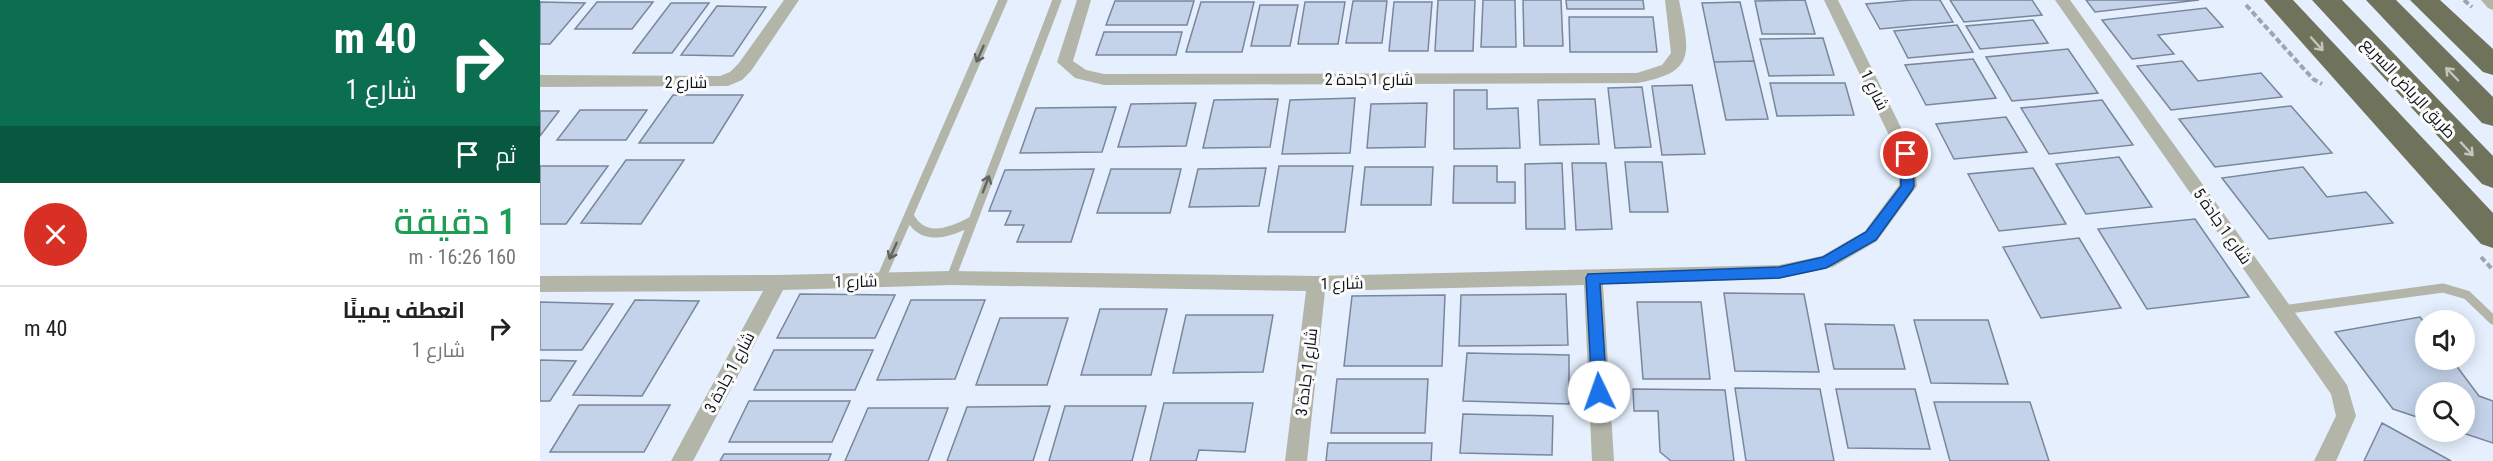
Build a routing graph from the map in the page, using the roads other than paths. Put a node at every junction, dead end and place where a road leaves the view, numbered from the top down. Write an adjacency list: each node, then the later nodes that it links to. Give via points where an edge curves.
1 (792, 0): 15 (street, شارع 2, via 745,67 722,82)
2 (1003, 0): 19 (lane, one-way to 19)
3 (1057, 0): 20 (lane, one-way to 3)
4 (1084, 0): 5 (street, شارع 1 جادة 2, via 1065,62 1089,79 1111,80 1660,75 1674,65 1681,53)
5 (1672, 0)
6 (2062, 0): 29 (street, شارع 1 جادة 5)
7 (2326, 0): 17 (highway, طريق الرياض السريع, one-way to 17)
8 (2380, 0): 16 (highway, one-way to 8)
9 (2424, 0): 14 (highway)
10 (2488, 0): 13 (street)
11 (1837, 1): 24 (street, شارع 1, via 1906,154 1908,186 1871,236 1826,262 1779,272)
12 (2266, 2): 18 (highway, one-way to 18)
13 (2493, 5)
14 (2493, 65)
15 (540, 81)
16 (2493, 115)
17 (2493, 176)
18 (2463, 203): 21 (highway); 22 (highway)
19 (909, 215): 20 (lane, via 917,229 937,234); 25 (lane, one-way to 25)
20 (972, 221): 23 (lane)
21 (2493, 235)
22 (2493, 242)
23 (951, 278): 25 (street, شارع 1); 28 (street, شارع 1)
24 (1593, 278): 28 (street, شارع 1); 33 (street)
25 (880, 281): 26 (street, شارع 1)
26 (777, 283): 27 (street, شارع 1); 31 (street, شارع 1 جادة 3)
27 (540, 284)
28 (1316, 284): 32 (street, شارع 1 جادة 3)
29 (2282, 310): 30 (lane, via 2454,288 2475,298); 34 (street, شارع 1 جادة 5, via 2340,391 2346,416)
30 (2493, 320)
31 (682, 461)
32 (1296, 461)
33 (1603, 461)
34 (2325, 461)

